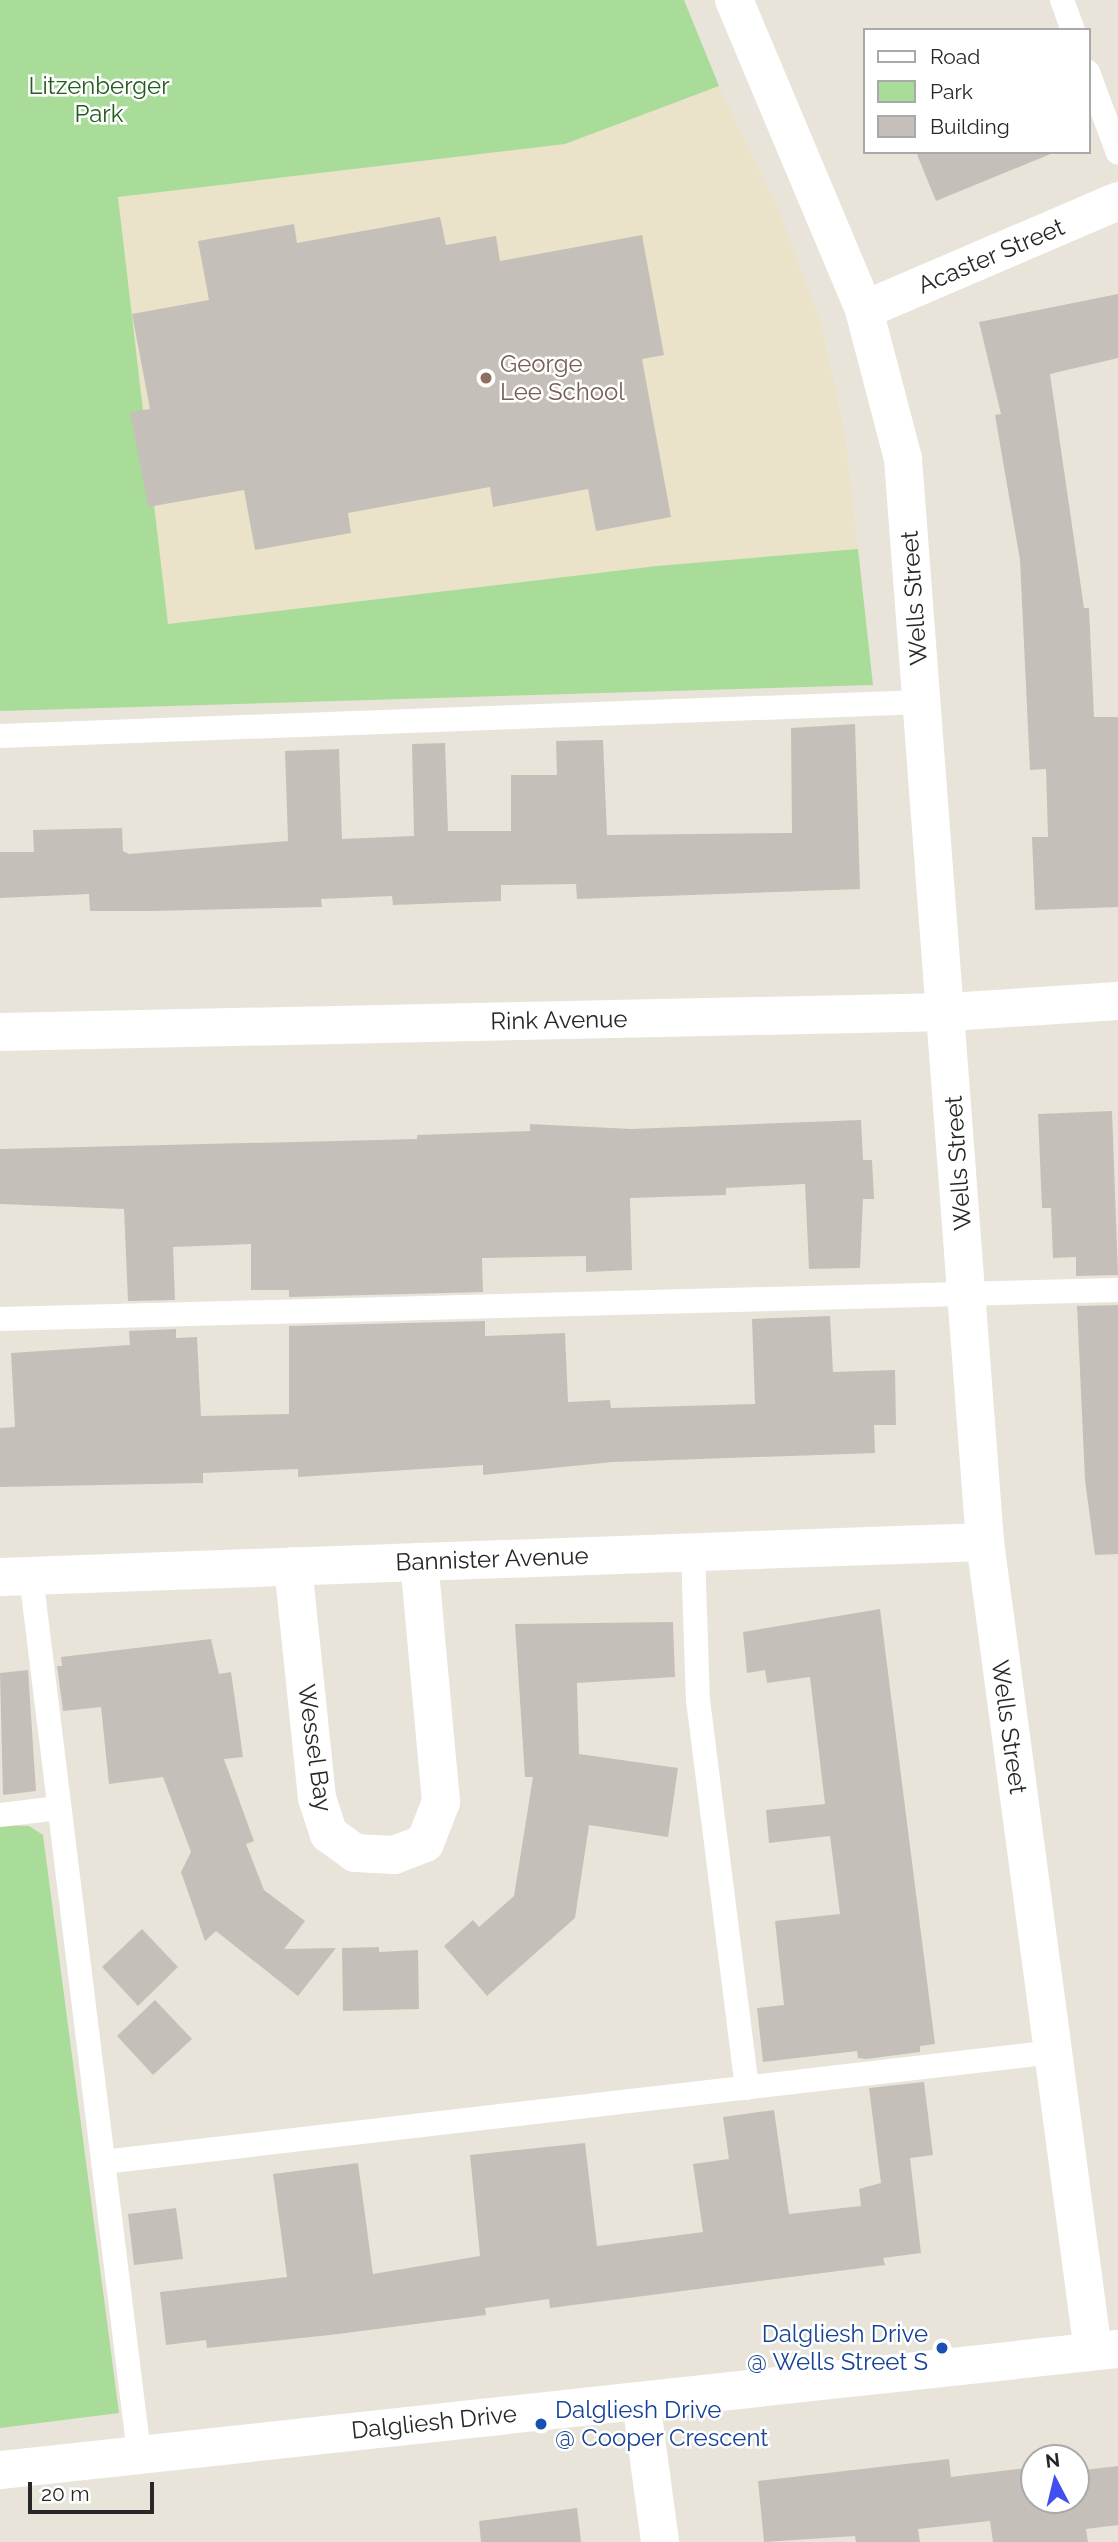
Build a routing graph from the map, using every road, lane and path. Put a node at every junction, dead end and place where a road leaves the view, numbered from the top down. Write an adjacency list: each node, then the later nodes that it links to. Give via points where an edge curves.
1 (734, 0): 7 (street, Wells Street)
2 (1062, 0): 3 (lane)
3 (1072, 28)
4 (1090, 77): 5 (lane)
5 (1118, 153)
6 (1118, 201): 7 (street, Acaster Street)
7 (864, 310): 8 (street, Wells Street, via 903,459)
8 (922, 702): 9 (lane); 11 (street, Wells Street)
9 (0, 736)
10 (1118, 1000): 11 (street, Rink Avenue)
11 (948, 1012): 12 (street, Rink Avenue); 13 (street, Wells Street)
12 (0, 1032)
13 (967, 1290): 14 (lane); 15 (lane); 16 (street, Wells Street)
14 (1118, 1290)
15 (0, 1319)
16 (985, 1542): 17 (street, Bannister Avenue); 23 (street, Wells Street)
17 (693, 1552): 18 (street, Bannister Avenue); 24 (lane, via 698,1700)
18 (419, 1562): 19 (street, Bannister Avenue); 19 (street, Wessel Bay, via 441,1802 425,1843 394,1855 355,1853 329,1835 317,1798)
19 (293, 1566): 20 (street, Bannister Avenue)
20 (15, 1576): 21 (lane)
21 (59, 1808): 22 (lane); 25 (lane)
22 (0, 1815)
23 (1053, 2052): 24 (lane); 26 (street, Wells Street)
24 (747, 2088): 25 (lane)
25 (103, 2162): 28 (lane)
26 (1106, 2350): 27 (street, Dalgliesh Drive)
27 (641, 2401): 28 (street, Dalgliesh Drive); 30 (street)
28 (139, 2452): 29 (street, Dalgliesh Drive)
29 (0, 2470)
30 (660, 2542)

